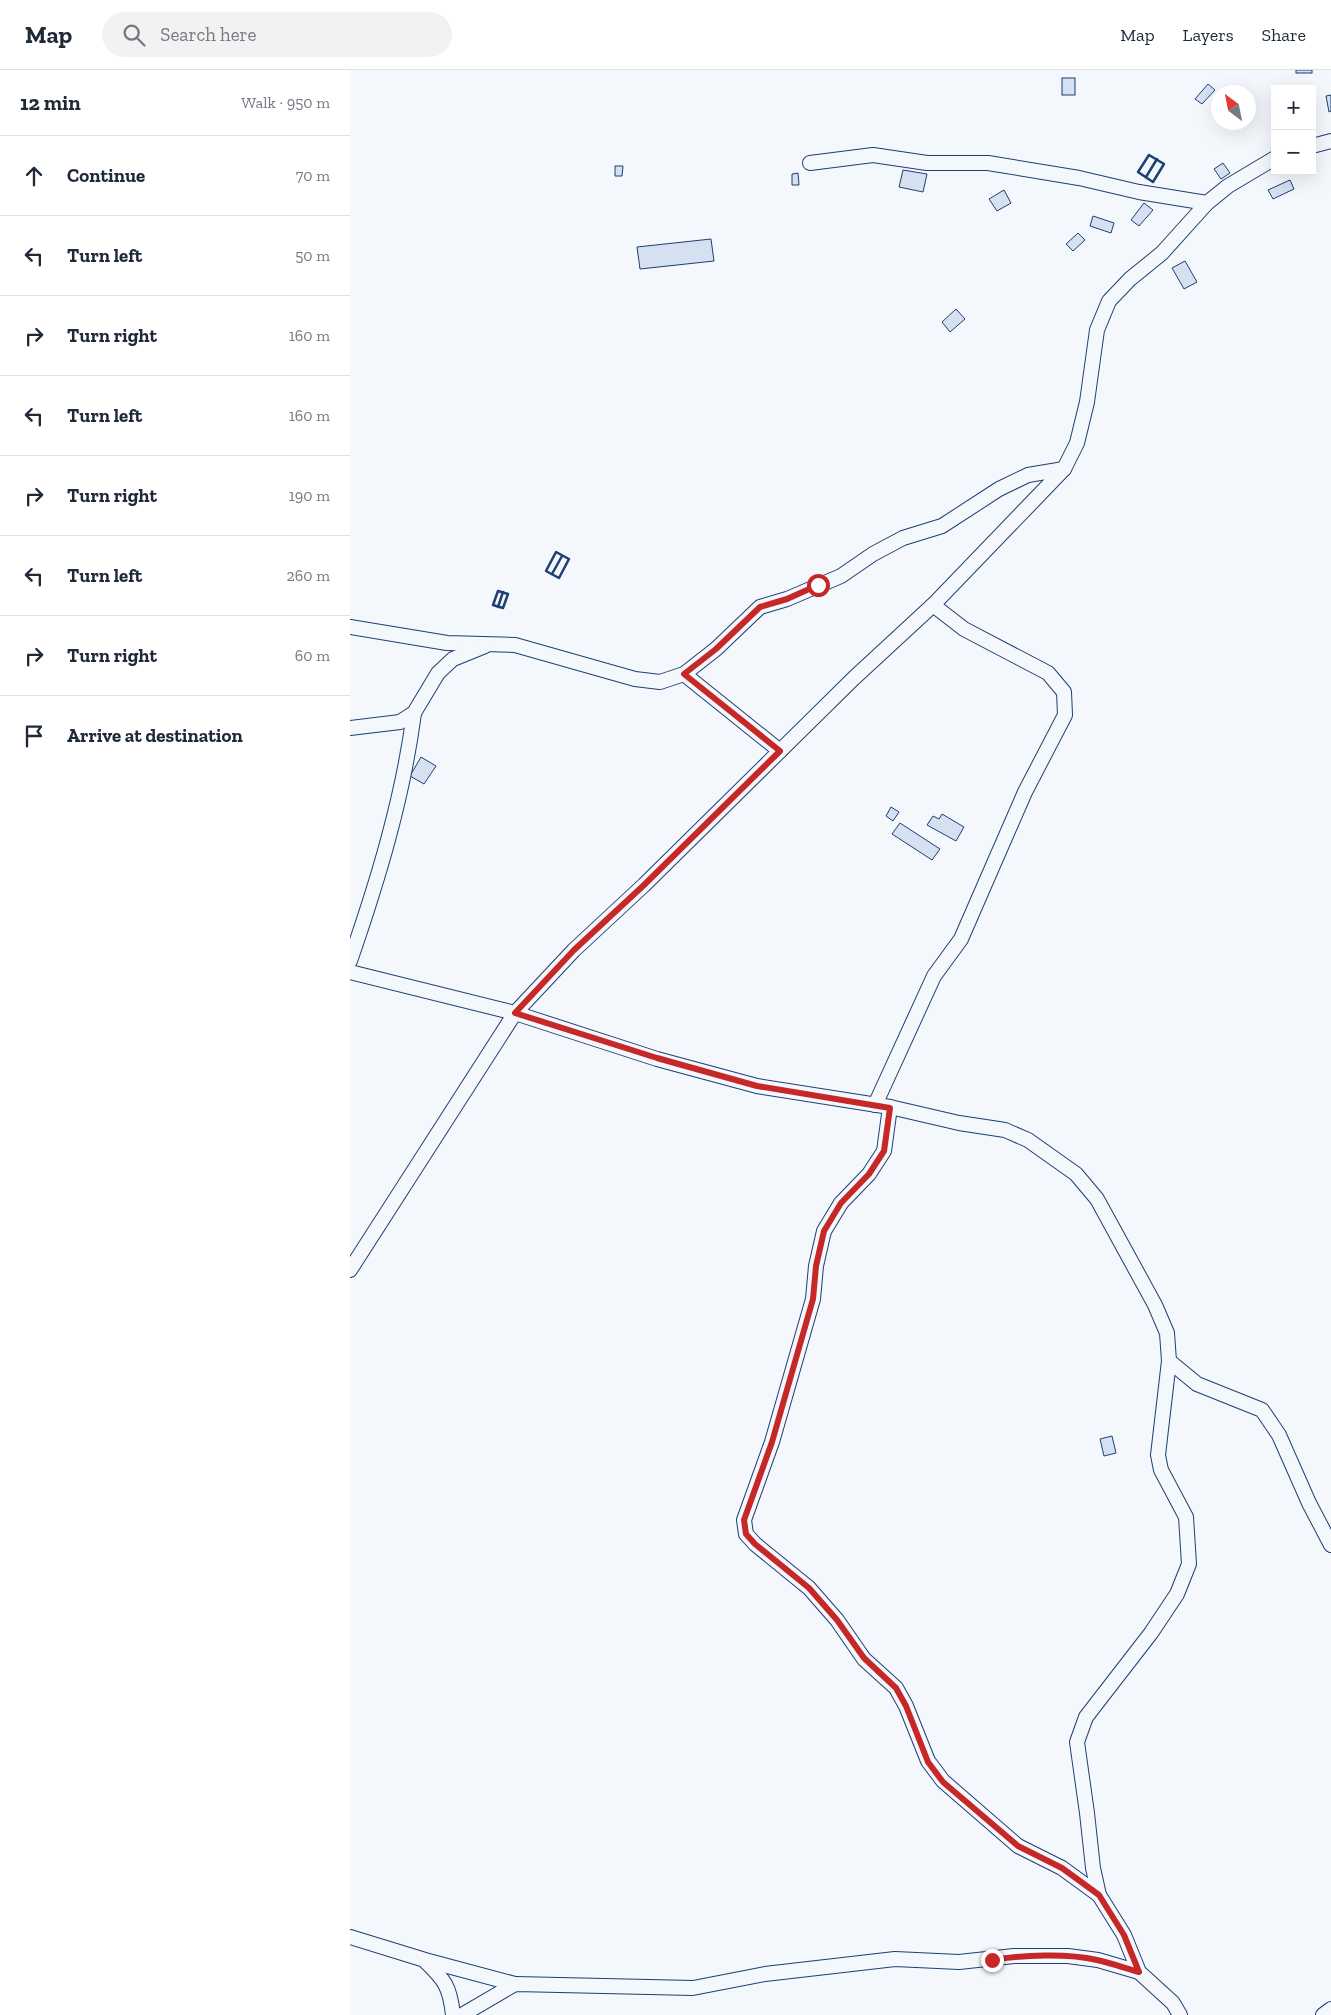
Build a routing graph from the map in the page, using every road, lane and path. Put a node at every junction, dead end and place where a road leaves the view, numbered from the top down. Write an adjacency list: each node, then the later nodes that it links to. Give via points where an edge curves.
1 (1331, 141): 2 (street)
2 (1316, 145)
3 (1271, 160): 5 (street, via 1228,186)
4 (810, 162): 5 (street, via 873,155 926,163 988,163)
5 (1206, 204): 6 (street, via 1162,253 1109,301 1097,330 1087,402 1077,443)
6 (1064, 469): 7 (street); 10 (street, via 1028,475 999,489 942,526 903,538 873,554 841,576 760,607)
7 (933, 605): 13 (street); 17 (street, via 964,629 1048,673 1064,692 1065,715 1025,792 961,939 934,976)
8 (350, 627): 9 (street, via 447,643)
9 (492, 644): 10 (street, via 515,645 635,679 660,682); 11 (street, via 453,659 438,673)
10 (684, 674): 13 (street)
11 (414, 713): 12 (street, via 400,722); 14 (street, via 395,813 373,896)
12 (350, 728)
13 (780, 751): 16 (street, via 574,950)
14 (350, 960)
15 (350, 972): 16 (street)
16 (515, 1013): 17 (street, via 757,1086); 19 (street)
17 (875, 1105): 18 (street)
18 (890, 1108): 20 (street, via 1004,1130 1028,1140 1076,1174 1097,1199 1155,1305 1167,1333); 22 (street, via 884,1151 869,1174 841,1203 824,1231 813,1299 772,1442 744,1520 746,1534 809,1588 864,1658 896,1688 928,1762 943,1782 1018,1846 1062,1868)
19 (350, 1270)
20 (1169, 1362): 21 (street, via 1197,1384 1262,1410 1279,1435); 22 (street, via 1158,1455 1161,1470 1186,1517 1188,1564 1177,1594 1086,1717 1077,1742 1092,1868)
21 (1331, 1545)
22 (1099, 1895): 25 (street, via 1124,1935)
23 (350, 1937): 24 (street)
24 (425, 1960): 26 (street); 28 (street, via 443,1978 451,1998)
25 (1139, 1972): 26 (street, via 1098,1960 1068,1956 1014,1956 959,1962 895,1959 765,1974 693,1988); 30 (street, via 1173,2004)
26 (515, 1984): 29 (street)
27 (1331, 2009): 31 (street)
28 (453, 2015)
29 (462, 2015)
30 (1180, 2015)
31 (1323, 2015)

